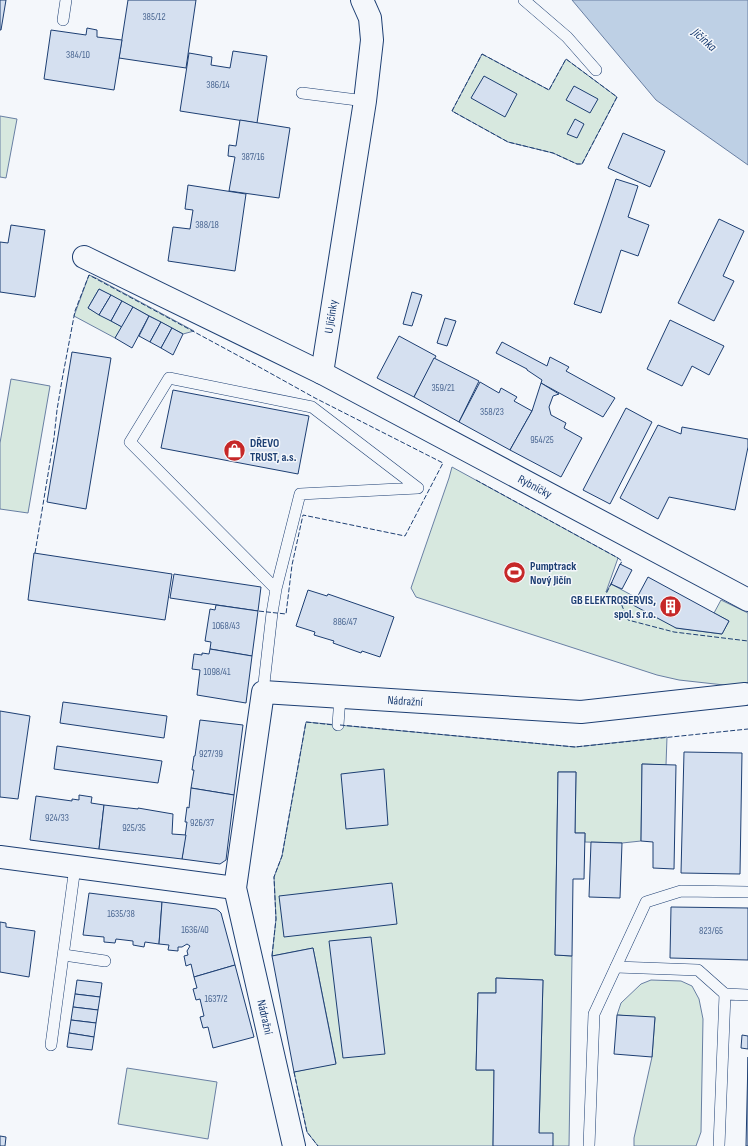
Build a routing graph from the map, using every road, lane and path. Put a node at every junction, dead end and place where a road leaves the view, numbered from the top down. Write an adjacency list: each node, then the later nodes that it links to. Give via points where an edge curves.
1 (66, 0): 4 (lane)
2 (362, 0): 7 (street, U Jičínky, via 370,18 372,40)
3 (524, 0): 5 (lane, via 567,37)
4 (63, 20)
5 (596, 70)
6 (302, 93): 7 (lane)
7 (365, 101): 9 (street, U Jičínky)
8 (84, 257): 9 (street)
9 (322, 373): 11 (street, Rybníčky)
10 (276, 589): 10 (lane, via 130,442 170,378 312,407 418,488 300,494); 12 (lane)
11 (748, 600)
12 (263, 692): 14 (street, Nádražní); 18 (street, Nádražní)
13 (745, 694): 14 (street, Nádražní, via 581,712)
14 (340, 697): 15 (lane)
15 (338, 725)
16 (0, 857): 17 (street)
17 (75, 867): 18 (street); 20 (lane)
18 (235, 888): 26 (street, Nádražní)
19 (748, 892): 22 (lane, via 681,891 646,902)
20 (64, 955): 21 (lane); 25 (lane)
21 (105, 961)
22 (616, 967): 23 (lane, via 698,970); 27 (lane, via 594,1014)
23 (725, 994): 24 (lane); 28 (lane)
24 (748, 995)
25 (51, 1045)
26 (294, 1146)
27 (588, 1146)
28 (718, 1146)

